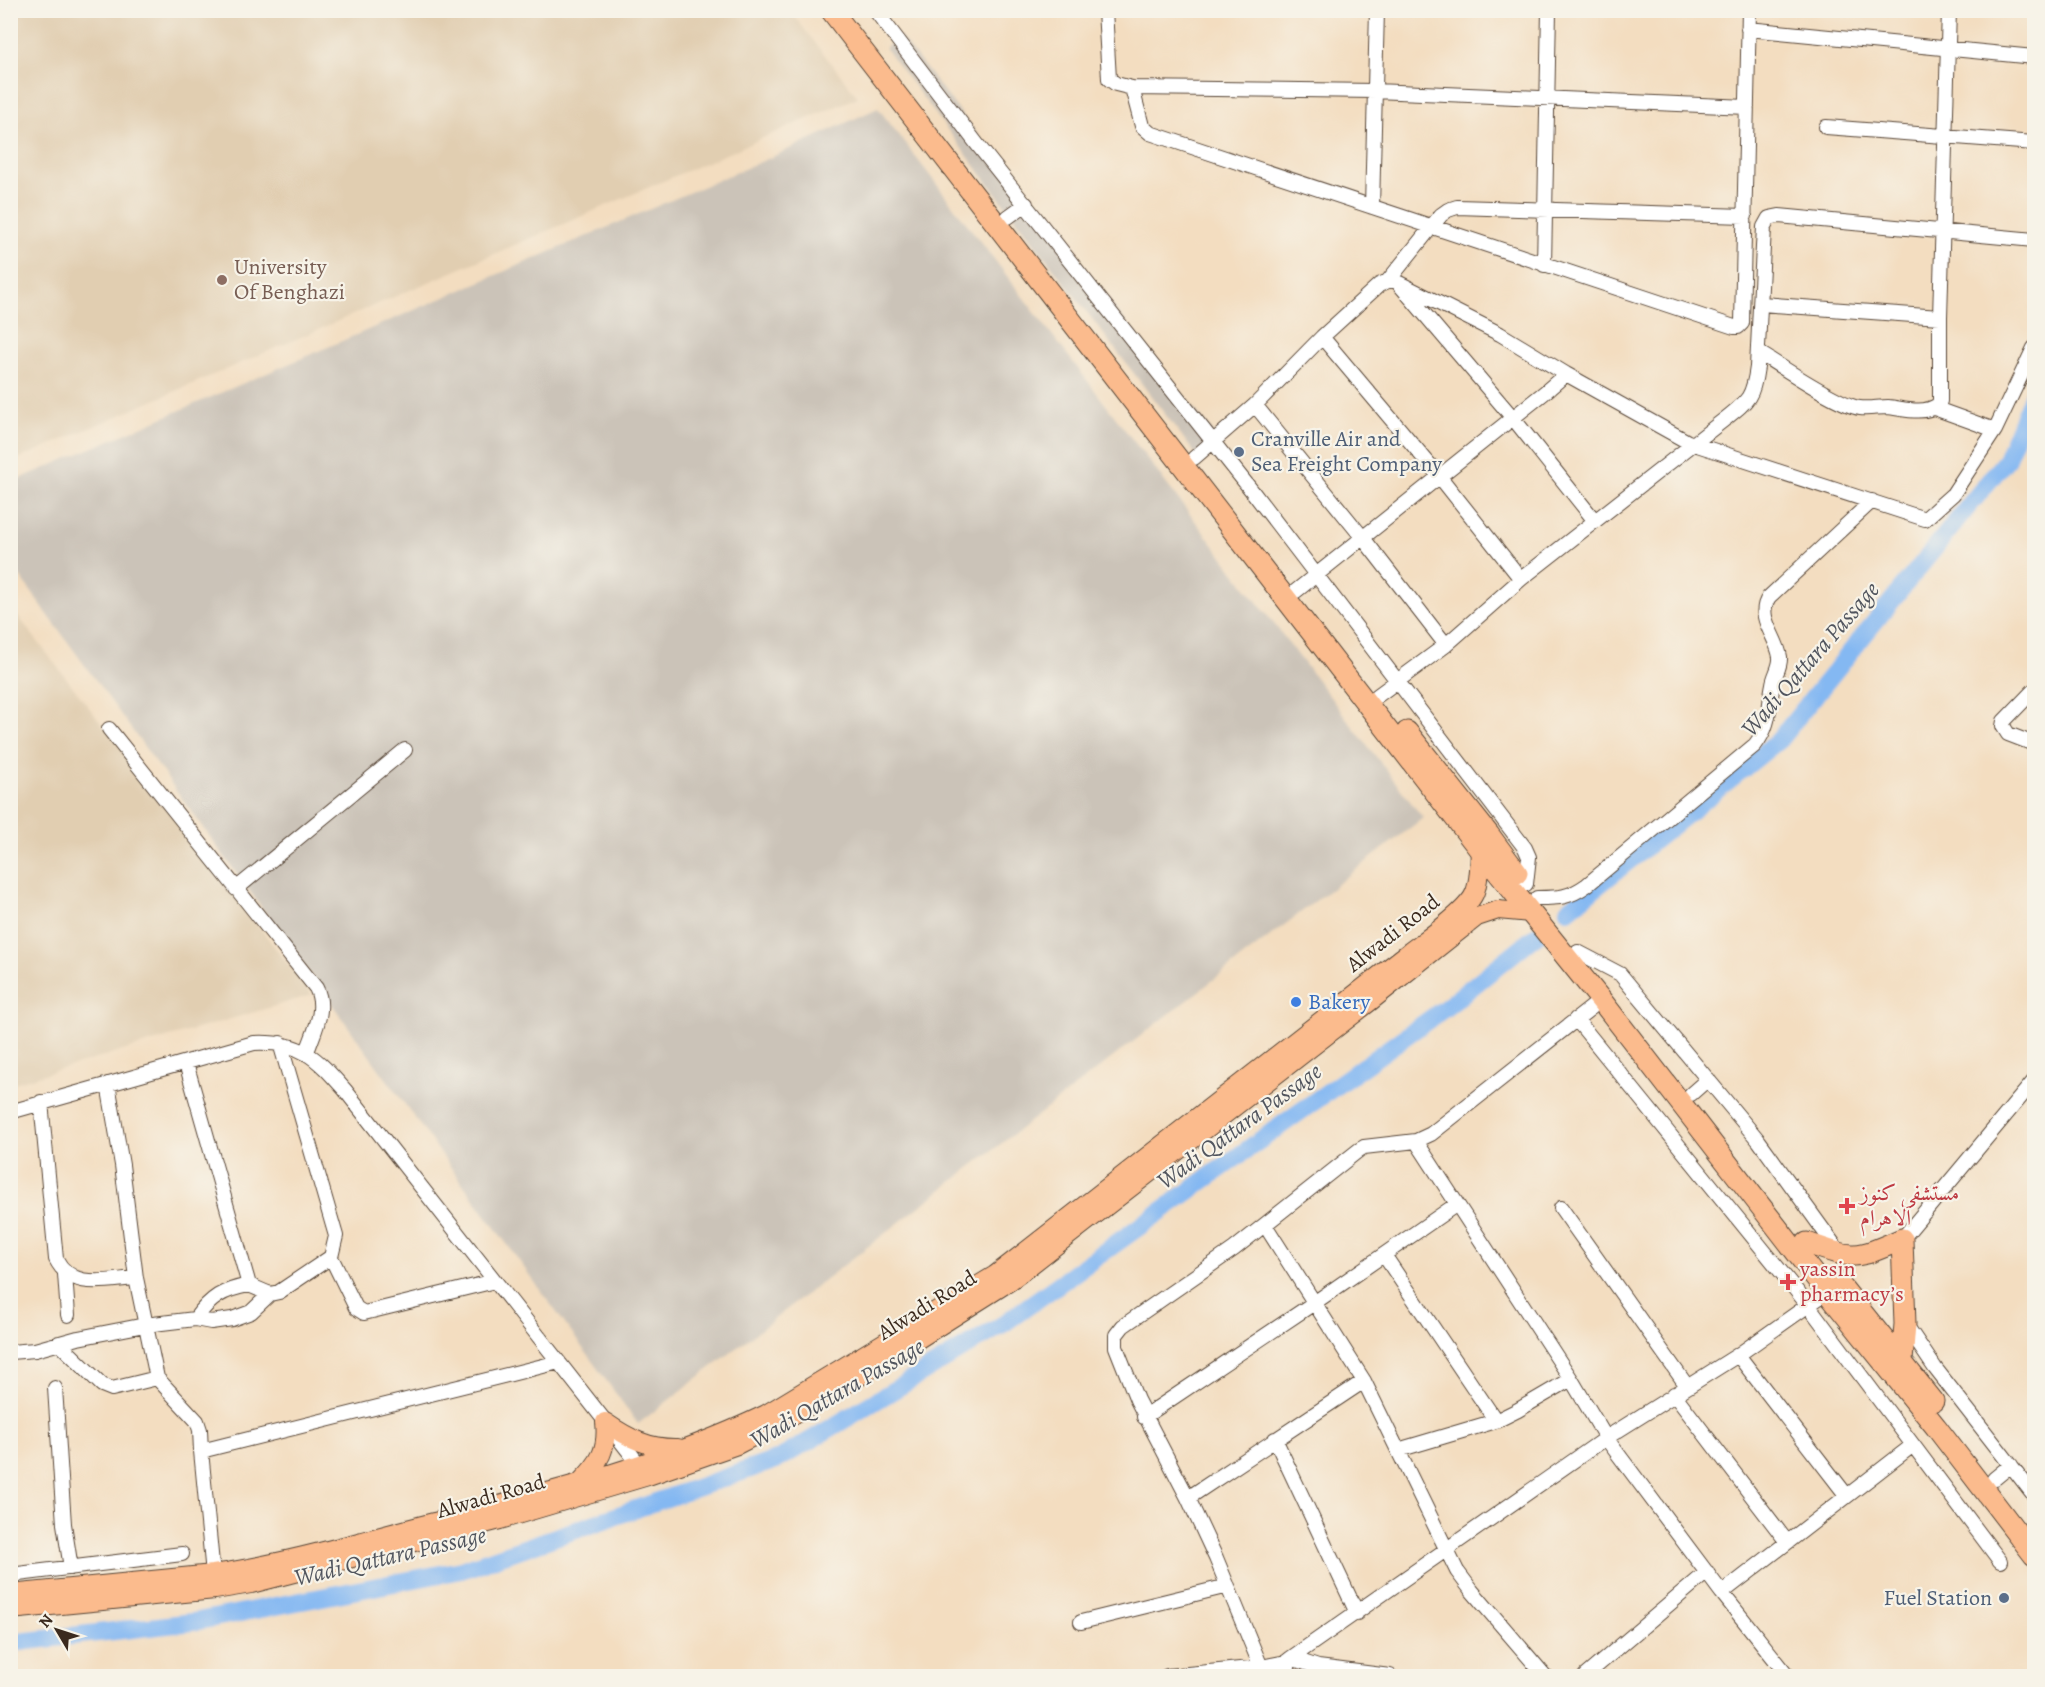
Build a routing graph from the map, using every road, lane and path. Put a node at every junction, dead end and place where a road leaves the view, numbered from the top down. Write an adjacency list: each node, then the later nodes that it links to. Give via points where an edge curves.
1 (831, 10): 57 (highway)
2 (848, 10): 23 (highway)
3 (875, 10): 19 (street)
4 (1105, 10): 12 (street, via 1109,79)
5 (1377, 10): 13 (street)
6 (1549, 10): 14 (street)
7 (1749, 10): 9 (street)
8 (1949, 10): 10 (street)
9 (1748, 29): 10 (street); 15 (street)
10 (1948, 48): 11 (street); 17 (street)
11 (2034, 57)
12 (1132, 88): 13 (street); 20 (street, via 1142,126 1150,133)
13 (1375, 91): 14 (street); 20 (street)
14 (1546, 99): 15 (street); 21 (street)
15 (1747, 107): 22 (street)
16 (1826, 128): 17 (street)
17 (1945, 136): 18 (street); 25 (street)
18 (2034, 143)
19 (1026, 204): 23 (street); 39 (street)
20 (1372, 207): 24 (street)
21 (1544, 210): 22 (street); 24 (street, via 1457,207 1441,215); 27 (street)
22 (1744, 216): 27 (street, via 1742,323 1738,327)
23 (1008, 217): 41 (highway)
24 (1432, 226): 27 (street); 28 (street)
25 (1944, 232): 26 (street); 29 (street, via 1768,218 1764,227); 30 (street)
26 (2034, 240)
27 (1544, 265)
28 (1391, 281): 31 (street, via 1379,285); 34 (street, via 1500,334); 37 (street)
29 (1761, 304): 30 (street); 33 (street)
30 (1940, 317): 36 (street, via 1940,401)
31 (1322, 337): 35 (street); 42 (street)
32 (2034, 348): 38 (street)
33 (1758, 352): 36 (street, via 1858,408); 40 (street, via 1750,397)
34 (1566, 374): 37 (street); 40 (street)
35 (1255, 405): 39 (street); 45 (street)
36 (1934, 408): 38 (street)
37 (1513, 418): 42 (street); 44 (street)
38 (1995, 430): 43 (street, via 1953,494 1925,519)
39 (1212, 442): 41 (street); 46 (street)
40 (1694, 444): 43 (street); 44 (street)
41 (1194, 458): 48 (highway)
42 (1440, 477): 45 (street); 47 (street)
43 (1872, 501): 59 (street, via 1764,604 1764,616 1781,659 1773,682 1770,714 1755,745 1587,885 1560,898)
44 (1595, 521): 47 (street)
45 (1363, 538): 46 (street); 49 (street)
46 (1316, 573): 48 (street); 50 (street)
47 (1521, 579): 49 (street)
48 (1296, 591): 52 (highway)
49 (1446, 645): 50 (street)
50 (1399, 680): 52 (street); 56 (street)
51 (2034, 690): 54 (street, via 2003,726 2008,734)
52 (1377, 696): 57 (highway)
53 (109, 729): 58 (street)
54 (2034, 744)
55 (405, 750): 58 (street)
56 (1506, 822): 57 (street); 59 (street, via 1529,857)
57 (1484, 842): 59 (highway); 59 (highway); 60 (main road, Alwadi Road)
58 (236, 889): 65 (street, via 321,999 321,1011)
59 (1531, 898): 60 (main road, Alwadi Road, via 1498,910); 61 (highway); 62 (highway)
60 (1472, 911): 82 (main road, Alwadi Road)
61 (1578, 952): 67 (street, via 1620,974); 70 (highway)
62 (1601, 1000): 63 (street); 87 (highway)
63 (1576, 1019): 73 (street); 90 (street)
64 (280, 1043): 65 (street); 66 (street, via 254,1043); 81 (street, via 336,1236)
65 (307, 1052): 85 (street, via 345,1090)
66 (186, 1063): 69 (street); 86 (street)
67 (1708, 1079): 70 (street); 80 (street, via 1759,1141)
68 (2034, 1081): 77 (street)
69 (108, 1084): 71 (street); 84 (street)
70 (1691, 1094): 78 (highway)
71 (41, 1102): 72 (street); 83 (street, via 56,1259)
72 (10, 1112)
73 (1416, 1142): 74 (street); 76 (street, via 1364,1147)
74 (1457, 1204): 79 (street); 101 (street)
75 (1561, 1208): 103 (street)
76 (1266, 1225): 89 (street); 106 (street, via 1119,1331 1116,1347)
77 (1902, 1239): 80 (highway, via 1872,1252); 93 (highway)
78 (1808, 1243): 80 (highway); 98 (highway)
79 (1384, 1255): 89 (street); 107 (street)
80 (1841, 1255)
81 (331, 1257): 85 (street, via 356,1308 364,1313); 88 (street)
82 (1027, 1260): 112 (main road, Alwadi Road, via 766,1414); 115 (main road, Alwadi Road, via 986,1298 777,1425 737,1445)
83 (65, 1274): 84 (street, via 84,1281); 91 (street)
84 (136, 1278): 94 (street)
85 (495, 1281): 99 (street)
86 (249, 1285): 88 (street); 92 (street, via 228,1289)
87 (1827, 1292): 90 (street); 125 (highway)
88 (270, 1294): 92 (street, via 251,1312 232,1319)
89 (1314, 1303): 102 (street); 106 (street)
90 (1808, 1305): 97 (street); 111 (street)
91 (68, 1315)
92 (195, 1319): 94 (street)
93 (1905, 1324): 98 (highway); 116 (street)
94 (145, 1325): 95 (street); 100 (street)
95 (59, 1343): 96 (street); 100 (street, via 107,1388)
96 (10, 1352)
97 (1737, 1354): 103 (street); 119 (street)
98 (1902, 1361): 116 (highway)
99 (559, 1362): 108 (street); 114 (street)
100 (157, 1378): 114 (street, via 197,1421)
101 (1571, 1379): 107 (street); 109 (street)
102 (1364, 1381): 110 (street); 113 (street)
103 (1687, 1386): 105 (street)
104 (55, 1388): 127 (street, via 64,1524)
105 (1674, 1394): 109 (street); 122 (street)
106 (1144, 1417): 120 (street)
107 (1496, 1421): 113 (street)
108 (605, 1422): 112 (main road, via 648,1445); 115 (street); 117 (main road, via 605,1448)
109 (1606, 1438): 123 (street); 128 (street)
110 (1275, 1440): 120 (street); 136 (street)
111 (1913, 1444): 119 (street); 126 (street)
112 (691, 1447): 115 (main road, Alwadi Road)
113 (1398, 1450): 123 (street)
114 (201, 1451): 129 (street)
115 (644, 1470): 117 (main road, Alwadi Road); 134 (main road, Alwadi Road, via 500,1520 251,1584 215,1590)
116 (2002, 1472): 118 (street); 121 (highway)
117 (581, 1481): 129 (main road, Alwadi Road, via 289,1560)
118 (2034, 1495)
119 (1847, 1496): 122 (street)
120 (1188, 1498): 131 (street)
121 (2034, 1532)
122 (1787, 1542): 132 (street)
123 (1447, 1550): 136 (street); 140 (street, via 1472,1591)
124 (182, 1554): 127 (street)
125 (2034, 1555)
126 (2000, 1561)
127 (71, 1568): 130 (street)
128 (1707, 1572): 132 (street); 144 (street)
129 (213, 1574): 134 (main road, Alwadi Road)
130 (10, 1575)
131 (1228, 1586): 137 (street); 139 (street)
132 (1722, 1593): 145 (street)
133 (10, 1594): 134 (main road, Alwadi Road)
134 (74, 1596): 135 (main road, Alwadi Road)
135 (10, 1610)
136 (1357, 1613): 138 (street)
137 (1081, 1622)
138 (1289, 1660): 139 (street); 142 (street); 143 (street)
139 (1261, 1667): 141 (street)
140 (1541, 1675)
141 (1167, 1677)
142 (1290, 1677)
143 (1390, 1677)
144 (1585, 1677)
145 (1788, 1677)

